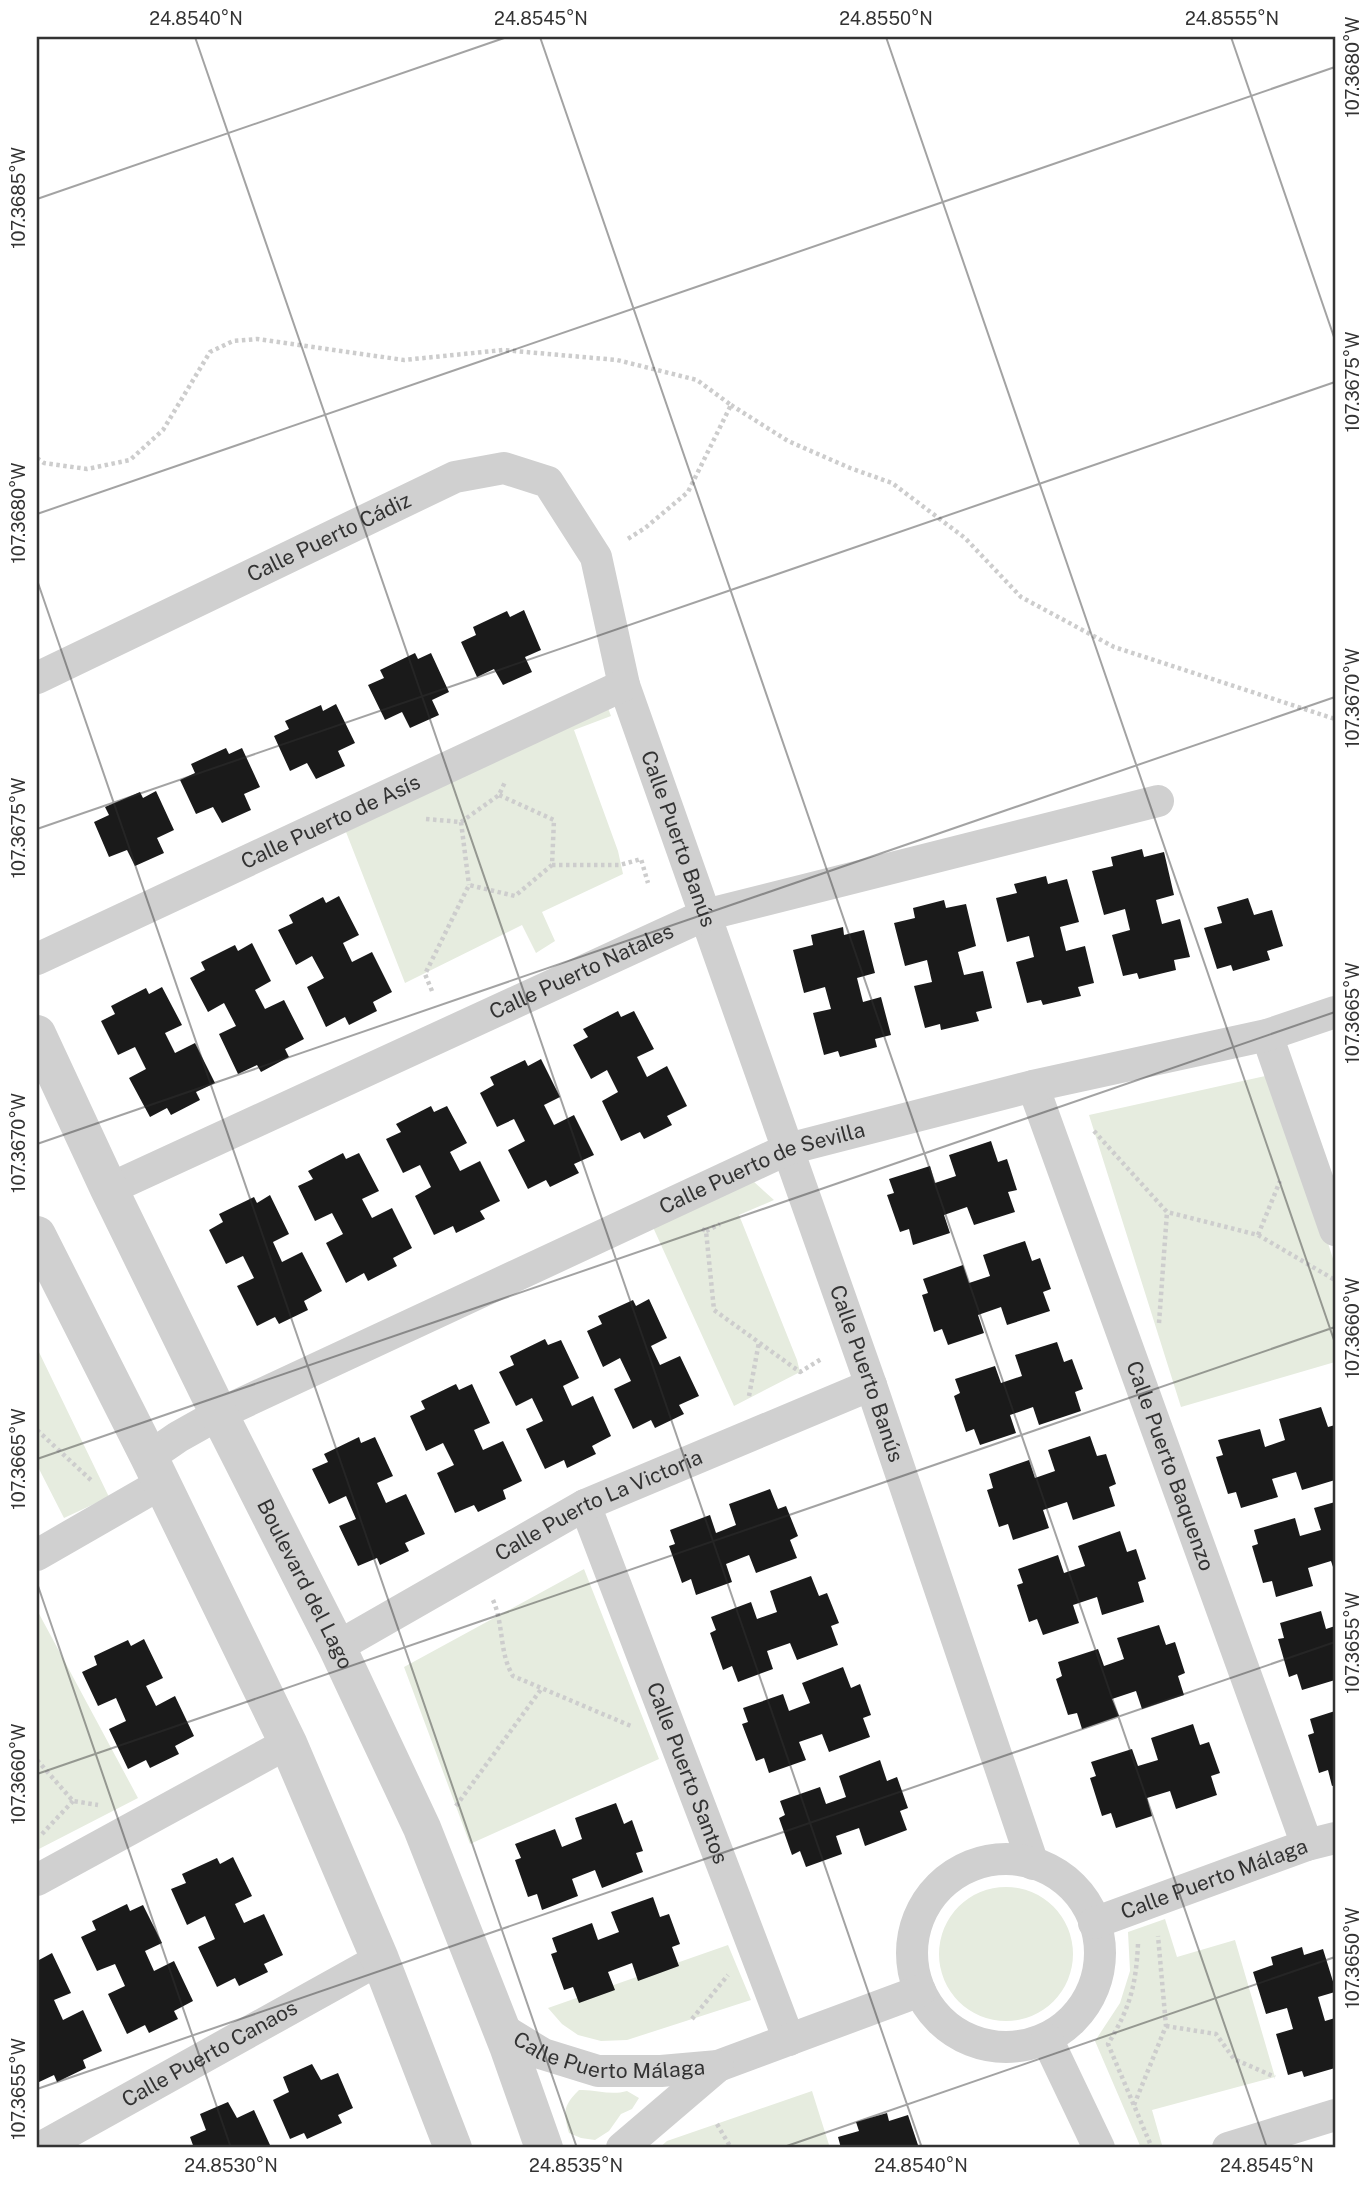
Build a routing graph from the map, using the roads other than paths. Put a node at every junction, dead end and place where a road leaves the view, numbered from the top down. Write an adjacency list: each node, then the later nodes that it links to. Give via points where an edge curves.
1 (596, 557): 2 (street, Calle Puerto Cádiz, via 548,482 503,468 455,477); 3 (street, Calle Puerto Banús)
2 (37, 678)
3 (624, 685): 5 (street, Calle Puerto Banús); 6 (street, Calle Puerto de Asís)
4 (1158, 802): 5 (street, Calle Puerto Natales)
5 (705, 915): 11 (street, Calle Puerto Banús); 12 (street, Calle Puerto Natales)
6 (37, 959)
7 (1335, 1012): 9 (street, Calle Puerto de Sevilla)
8 (37, 1034): 12 (street, Boulevard del Lago)
9 (1267, 1035): 10 (street, Calle Puerto de Sevilla); 13 (street)
10 (1033, 1086): 11 (street, Calle Puerto de Sevilla); 22 (street, Calle Puerto Baquenzo)
11 (788, 1149): 15 (street, Calle Puerto Banús); 16 (street, Calle Puerto de Sevilla)
12 (109, 1189): 16 (street, Boulevard del Lago)
13 (1335, 1230)
14 (41, 1255): 17 (street)
15 (871, 1385): 18 (street, Calle Puerto La Victoria); 23 (street, Calle Puerto Banús)
16 (219, 1414): 17 (street, Calle Puerto de Sevilla, via 178,1437); 20 (street, Boulevard del Lago)
17 (155, 1470): 19 (street, Calle Puerto de Sevilla, via 116,1509); 21 (street)
18 (585, 1505): 20 (street, Calle Puerto La Victoria); 30 (street, Calle Puerto Santos)
19 (37, 1555)
20 (337, 1647): 28 (street, Boulevard del Lago, via 422,1828)
21 (288, 1743): 24 (street); 26 (street)
22 (1321, 1842): 25 (street, Calle Puerto Málaga)
23 (1033, 1864): 25 (street, via 1065,1880 1085,1903); 27 (street, via 1010,1859 980,1862 953,1875 931,1895 916,1922 911,1951)
24 (37, 1880)
25 (1094, 1923): 29 (street, via 1100,1963 1091,1993 1073,2020)
26 (380, 1959): 34 (street, Calle Puerto Canaos); 35 (street)
27 (920, 1991): 29 (street, via 931,2011 955,2033 985,2046 1016,2048); 30 (street, Calle Puerto Málaga)
28 (502, 2029): 31 (street, Calle Puerto Málaga, via 543,2053 598,2071); 33 (street, Boulevard del Lago)
29 (1047, 2039): 37 (street)
30 (789, 2040): 31 (street, Calle Puerto Málaga)
31 (718, 2066): 36 (street, Calle Puerto Málaga)
32 (1335, 2115): 38 (street)
33 (533, 2145)
34 (40, 2148)
35 (453, 2148)
36 (622, 2148)
37 (1099, 2148)
38 (1228, 2148)

